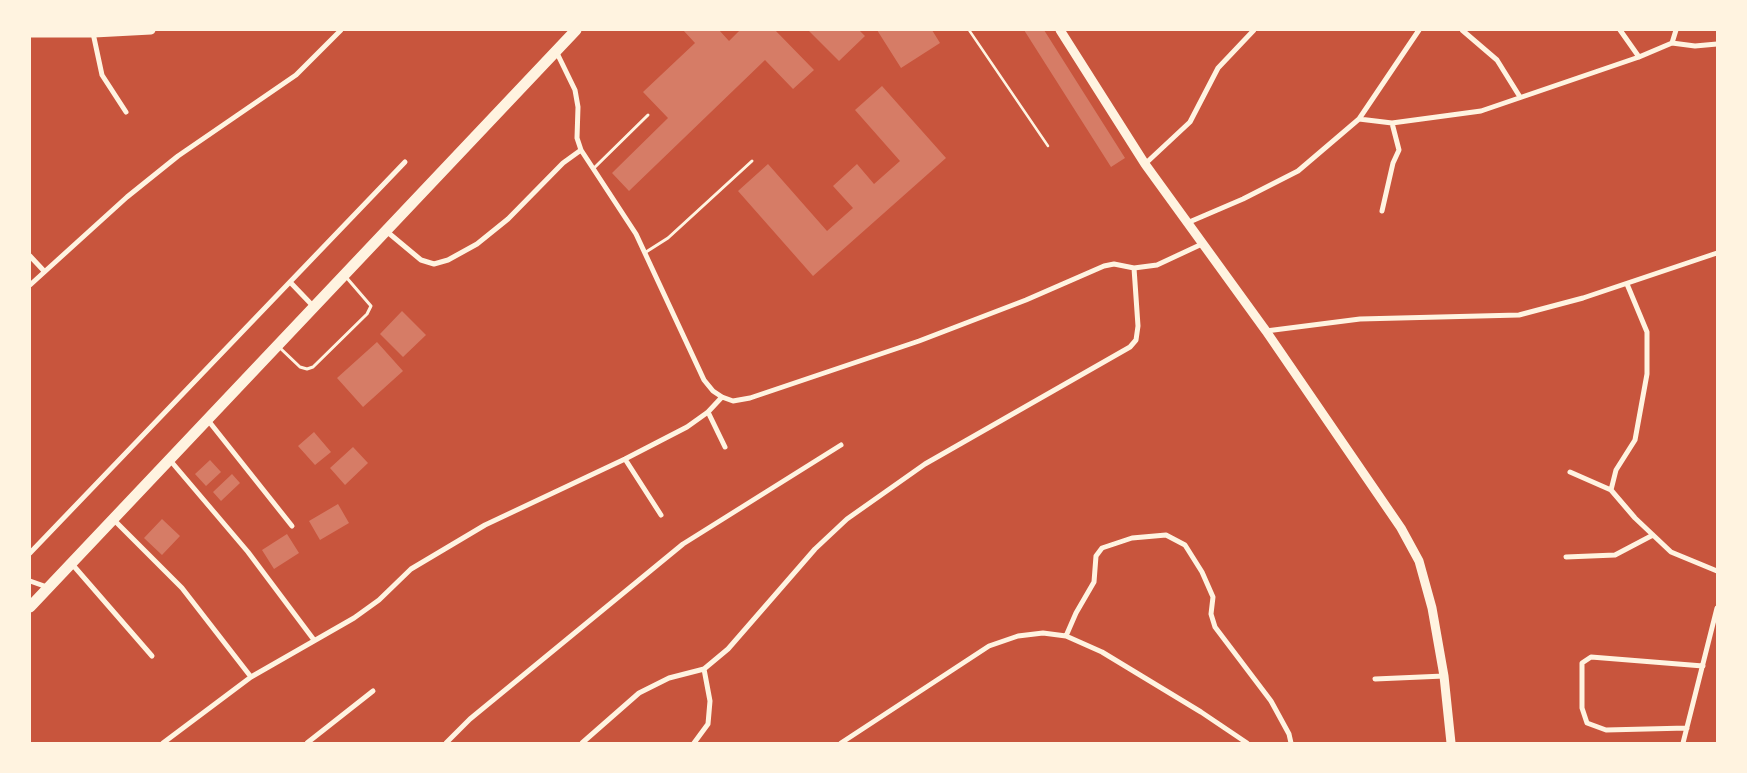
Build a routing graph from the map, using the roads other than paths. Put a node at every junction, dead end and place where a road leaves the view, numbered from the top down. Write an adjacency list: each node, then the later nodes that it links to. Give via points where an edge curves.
1 (151, 30): 10 (street)
2 (342, 30): 34 (street, via 296,75 178,156)
3 (576, 30): 14 (main road)
4 (1060, 30): 24 (street)
5 (1254, 30): 24 (street, via 1218,68 1190,122)
6 (1419, 30): 19 (street)
7 (1462, 30): 16 (street, via 1497,60)
8 (1620, 30): 15 (street)
9 (1676, 30): 12 (street)
10 (93, 32): 11 (street); 17 (street, via 102,75)
11 (30, 33)
12 (1672, 43): 13 (street); 15 (street)
13 (1717, 44)
14 (556, 51): 21 (street, via 575,90 577,138); 28 (main road)
15 (1639, 57): 16 (street)
16 (1520, 97): 20 (street, via 1481,111)
17 (126, 112)
18 (648, 115): 25 (lane)
19 (1359, 119): 20 (street); 27 (street, via 1298,171)
20 (1392, 123): 26 (street, via 1399,150)
21 (581, 150): 25 (street); 28 (street, via 563,163 508,219 477,244 448,260 434,264 421,260)
22 (752, 161): 30 (lane, via 668,238)
23 (406, 162): 36 (street)
24 (1145, 164): 27 (street)
25 (593, 169): 30 (street)
26 (1382, 211)
27 (1186, 224): 29 (street)
28 (385, 230): 35 (main road)
29 (1202, 244): 33 (street, via 1157,265); 40 (street)
30 (646, 252): 42 (street, via 704,380)
31 (1717, 252): 37 (street)
32 (30, 256): 34 (street)
33 (1134, 268): 42 (street, via 1114,264 1104,266 1026,300 909,344 750,398 733,400); 67 (street, via 1138,326 1136,340 1130,347 925,464 847,519 815,549 728,649)
34 (44, 272): 38 (street)
35 (343, 274): 39 (main road); 41 (lane, via 368,300 371,306 367,314 314,367 300,367)
36 (290, 282): 39 (street); 55 (street)
37 (1627, 284): 40 (street, via 1518,315 1360,319); 50 (street, via 1647,332 1647,374 1635,440 1616,470)
38 (30, 285)
39 (313, 306): 41 (main road)
40 (1266, 331): 68 (street, via 1401,528 1420,561)
41 (276, 344): 44 (main road)
42 (722, 397): 43 (street)
43 (708, 412): 46 (street); 48 (street, via 687,427)
44 (207, 419): 47 (main road); 53 (street)
45 (841, 445): 75 (street, via 683,544 470,719)
46 (725, 447)
47 (170, 459): 52 (main road); 64 (street, via 248,552)
48 (625, 459): 51 (street); 64 (street, via 477,530 411,569 379,600)
49 (1570, 472): 50 (street)
50 (1611, 490): 54 (street)
51 (661, 515)
52 (113, 519): 57 (main road); 69 (street, via 182,588)
53 (292, 526)
54 (1653, 535): 56 (street, via 1615,555); 58 (street, via 1671,552)
55 (30, 553)
56 (1566, 557)
57 (71, 563): 60 (main road); 65 (street)
58 (1717, 571)
59 (30, 581): 60 (street)
60 (48, 588): 61 (main road)
61 (30, 607)
62 (1717, 608): 66 (street)
63 (1066, 636): 78 (street, via 1043,632 989,646); 79 (street, via 1102,652); 80 (street, via 1094,582 1096,556 1102,548 1132,538 1166,535 1185,545 1202,572 1213,598 1211,614 1215,627 1271,701 1290,734)
64 (314, 640): 69 (street)
65 (152, 656)
66 (1703, 666): 72 (street); 72 (street, via 1591,657 1582,663 1582,708 1587,723 1606,730)
67 (704, 669): 76 (street, via 668,678 639,693); 77 (street, via 710,701 708,724)
68 (1444, 676): 70 (street); 81 (street)
69 (251, 677): 73 (street)
70 (1375, 679)
71 (373, 691): 74 (street)
72 (1687, 728): 82 (street)
73 (163, 743)
74 (307, 743)
75 (446, 743)
76 (582, 743)
77 (694, 743)
78 (841, 743)
79 (1247, 743)
80 (1291, 743)
81 (1452, 743)
82 (1683, 743)

